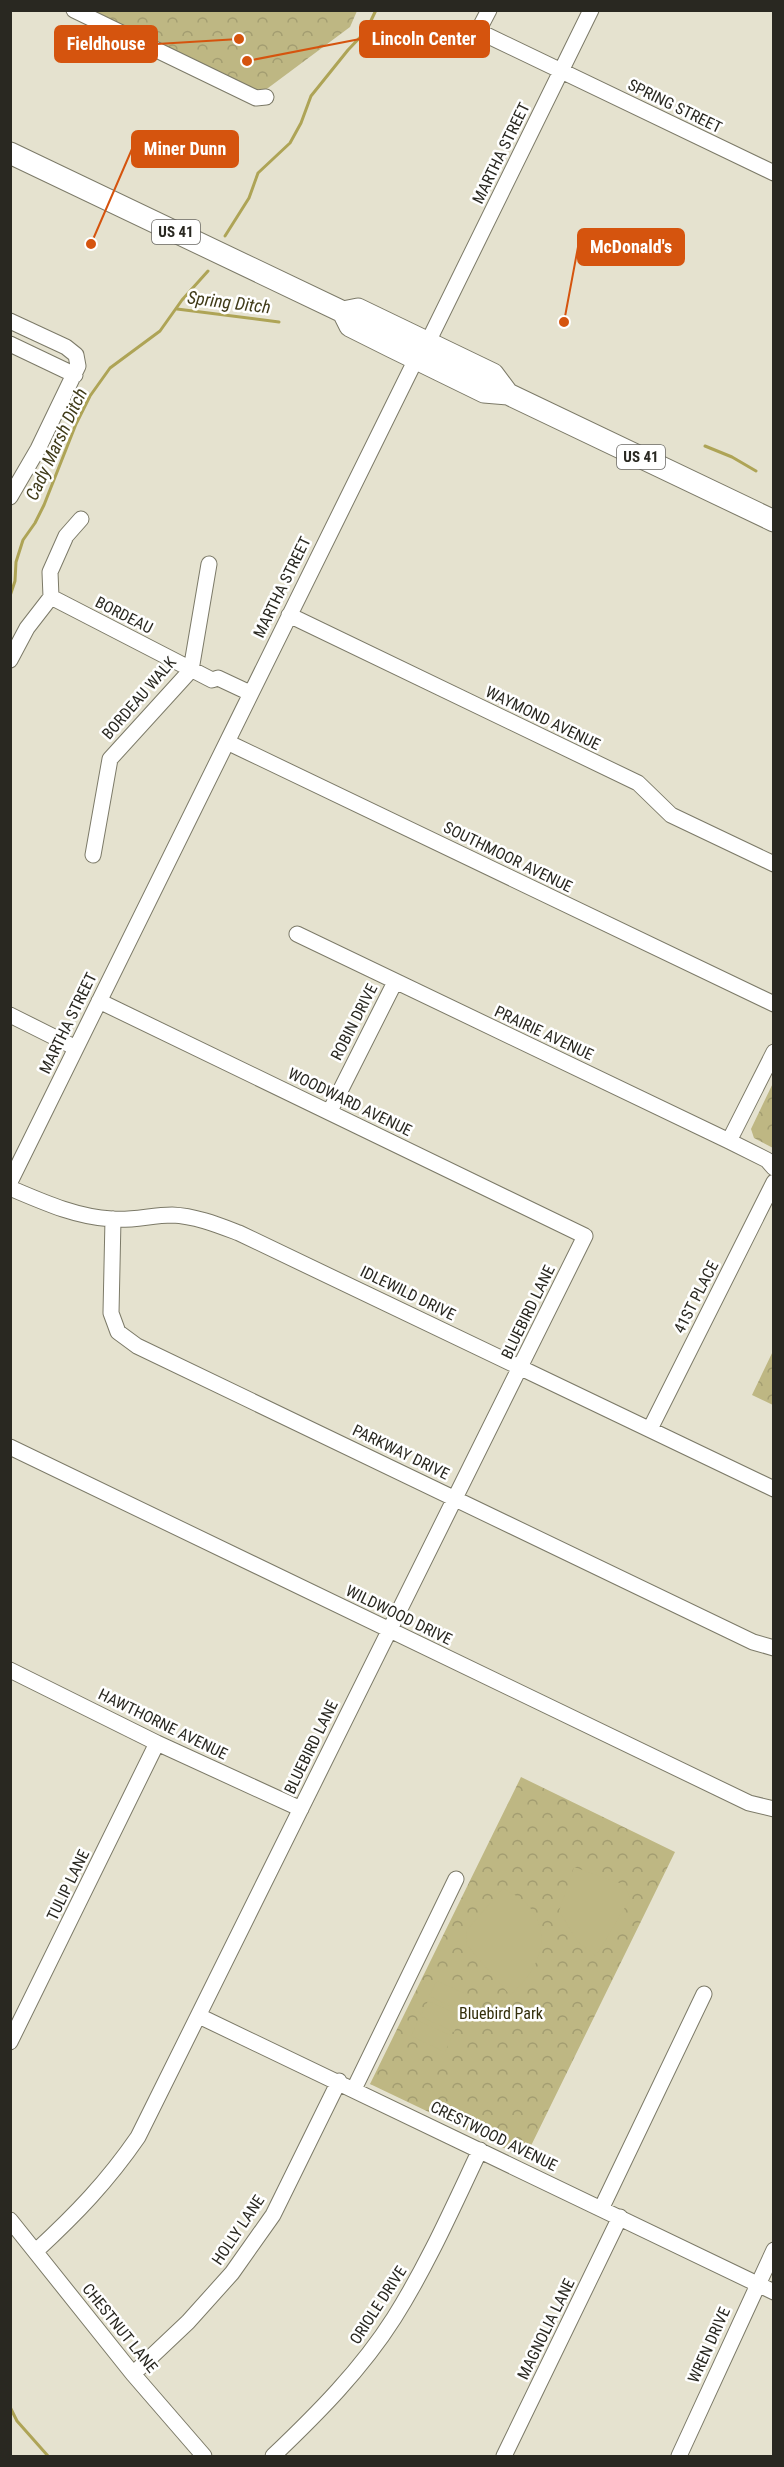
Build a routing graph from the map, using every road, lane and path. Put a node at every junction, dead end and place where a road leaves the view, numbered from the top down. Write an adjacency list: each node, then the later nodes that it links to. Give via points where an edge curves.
1 (74, 10): 5 (street, via 256,98)
2 (489, 10): 4 (street, SPRING STREET, via 478,32)
3 (591, 10): 4 (street, MARTHA STREET)
4 (561, 71): 7 (street, SPRING STREET); 10 (street, MARTHA STREET)
5 (266, 97)
6 (10, 153): 10 (highway, US 41, via 342,312 350,326)
7 (774, 173)
8 (10, 321): 11 (street, via 76,355)
9 (10, 344): 11 (street)
10 (422, 351): 14 (highway, US 41, via 493,374 508,394); 17 (street, MARTHA STREET)
11 (75, 375): 12 (street)
12 (10, 497)
13 (81, 519): 16 (street, via 66,536 54,561 49,579)
14 (774, 521)
15 (209, 564): 19 (street, BORDEAU WALK)
16 (51, 597): 18 (street, via 27,628); 19 (street, BORDEAU)
17 (289, 615): 20 (street, MARTHA STREET); 23 (street, WAYMOND AVENUE, via 638,783 671,815)
18 (10, 660)
19 (191, 670): 20 (street, BORDEAU, via 212,680 214,687); 22 (street, BORDEAU WALK, via 110,759)
20 (248, 698): 21 (street, MARTHA STREET)
21 (227, 742): 26 (street, MARTHA STREET); 27 (street, SOUTHMOOR AVENUE)
22 (93, 855)
23 (774, 864)
24 (297, 934): 25 (street, PRAIRIE AVENUE)
25 (395, 982): 31 (street, ROBIN DRIVE); 32 (street, PRAIRIE AVENUE)
26 (99, 1001): 29 (street, MARTHA STREET); 31 (street, WOODWARD AVENUE)
27 (774, 1004)
28 (10, 1015): 29 (street)
29 (76, 1048): 34 (street, MARTHA STREET)
30 (774, 1052): 32 (street)
31 (330, 1111): 38 (street, WOODWARD AVENUE)
32 (729, 1141): 33 (street, PRAIRIE AVENUE, via 767,1160)
33 (774, 1168)
34 (10, 1182)
35 (774, 1182): 40 (street, 41ST PLACE)
36 (10, 1188): 37 (street, IDLEWILD DRIVE, via 49,1205)
37 (113, 1219): 39 (street, IDLEWILD DRIVE, via 172,1215 199,1219 239,1233); 43 (street, PARKWAY DRIVE, via 111,1313 118,1332 137,1346)
38 (585, 1236): 39 (street, BLUEBIRD LANE)
39 (520, 1367): 40 (street, IDLEWILD DRIVE); 43 (street, BLUEBIRD LANE)
40 (650, 1429): 42 (street, IDLEWILD DRIVE)
41 (10, 1448): 44 (street, WILDWOOD DRIVE)
42 (774, 1489)
43 (455, 1498): 44 (street, BLUEBIRD LANE); 45 (street, PARKWAY DRIVE, via 753,1642)
44 (390, 1630): 48 (street, BLUEBIRD LANE); 49 (street, WILDWOOD DRIVE, via 749,1803)
45 (774, 1648)
46 (13, 1677): 47 (street, HAWTHORNE AVENUE)
47 (157, 1743): 48 (street, HAWTHORNE AVENUE); 53 (street, TULIP LANE)
48 (301, 1809): 52 (street, BLUEBIRD LANE)
49 (774, 1809)
50 (456, 1879): 55 (street)
51 (704, 1994): 57 (street)
52 (199, 2016): 54 (street, CRESTWOOD AVENUE); 61 (street, BLUEBIRD LANE, via 138,2137 114,2172)
53 (10, 2042)
54 (339, 2081): 55 (street, CRESTWOOD AVENUE); 64 (street, HOLLY LANE, via 273,2215 232,2273)
55 (354, 2089): 56 (street, CRESTWOOD AVENUE)
56 (480, 2150): 57 (street, CRESTWOOD AVENUE); 66 (street, ORIOLE DRIVE, via 429,2257 393,2319 354,2373)
57 (602, 2207): 58 (street, CRESTWOOD AVENUE)
58 (620, 2217): 62 (street, CRESTWOOD AVENUE); 67 (street, MAGNOLIA LANE)
59 (10, 2220): 61 (street, CHESTNUT LANE)
60 (774, 2250): 62 (street, WREN DRIVE)
61 (36, 2251): 64 (street, CHESTNUT LANE)
62 (756, 2284): 63 (street, CRESTWOOD AVENUE); 68 (street, WREN DRIVE)
63 (774, 2292)
64 (133, 2374): 65 (street, CHESTNUT LANE)
65 (204, 2457)
66 (273, 2457)
67 (504, 2457)
68 (679, 2457)

